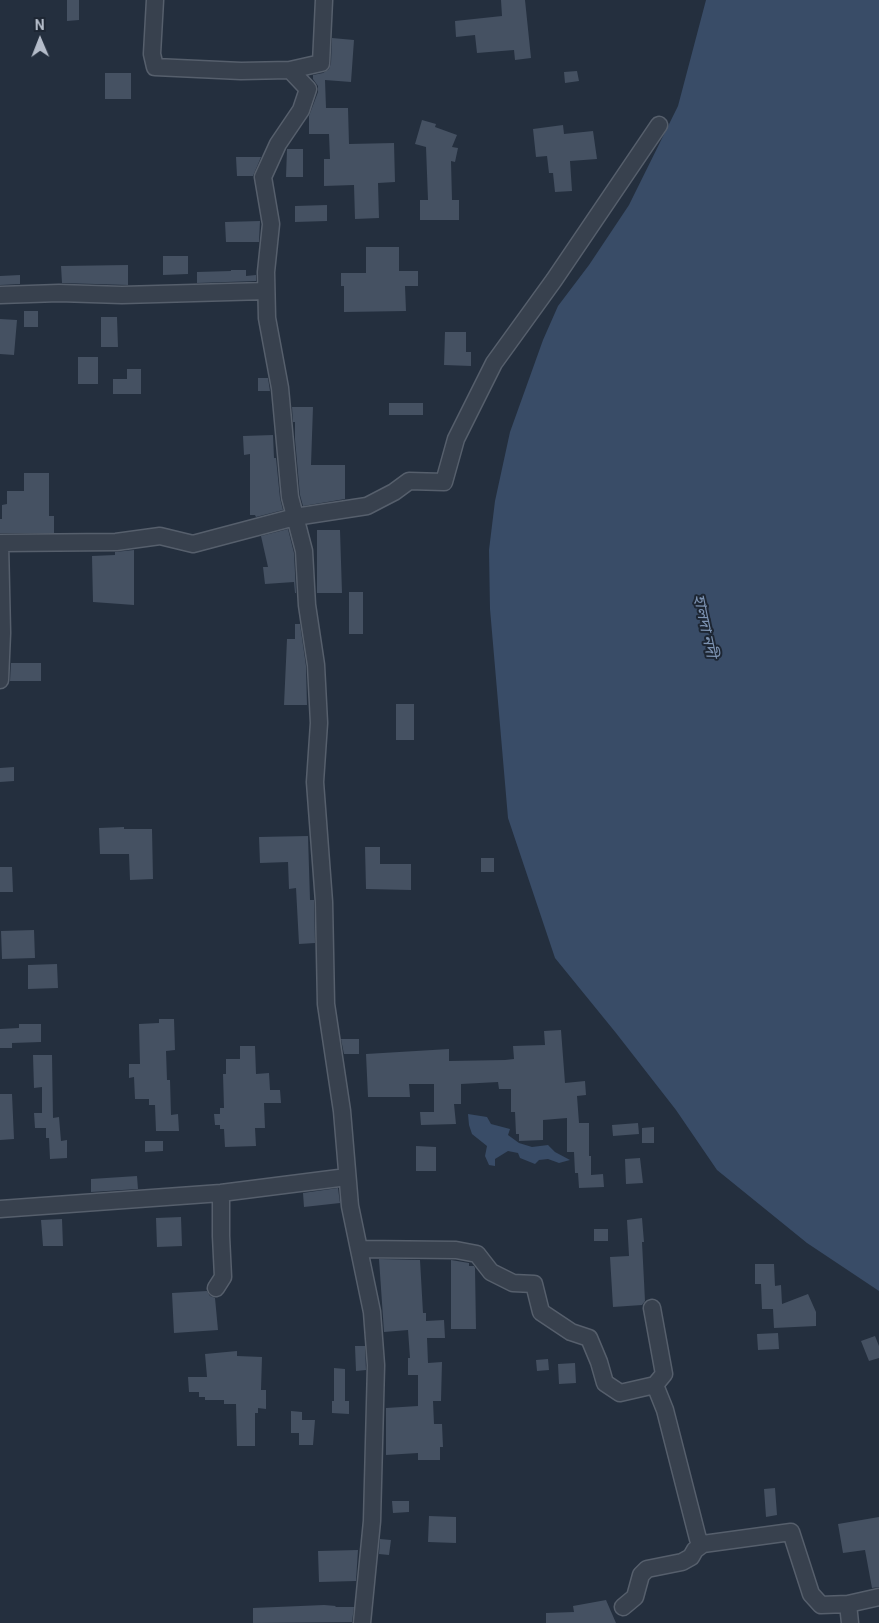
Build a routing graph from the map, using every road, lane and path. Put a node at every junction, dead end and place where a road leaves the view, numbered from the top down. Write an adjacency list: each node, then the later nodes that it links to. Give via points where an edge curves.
1 (155, 0): 3 (street, via 152,54 155,67)
2 (324, 0): 3 (street, via 321,63)
3 (290, 70): 5 (street, via 308,89 301,110 278,144 263,177 271,224)
4 (659, 124): 7 (street, via 494,363 456,439 444,482 409,481 367,506)
5 (266, 291): 6 (street); 7 (street)
6 (0, 295)
7 (295, 517): 8 (street, via 193,544 160,536 116,542); 10 (street, via 304,551 316,665 319,723 315,782 324,902 326,1004 342,1111)
8 (0, 543): 9 (street)
9 (0, 680)
10 (347, 1177): 11 (street); 13 (street)
11 (221, 1193): 12 (street); 14 (street, via 222,1277)
12 (0, 1209)
13 (360, 1249): 16 (street, via 456,1250 477,1254 492,1272 513,1283 534,1284 541,1312 571,1332 589,1338 605,1382 620,1393); 21 (street, via 372,1312 376,1364 372,1521)
14 (216, 1288)
15 (652, 1308): 16 (street, via 664,1374)
16 (655, 1385): 17 (street, via 665,1410 698,1539)
17 (703, 1544): 19 (street, via 791,1532 811,1594 820,1605); 20 (street, via 682,1562 647,1569 641,1575 635,1597)
18 (879, 1597): 19 (street)
19 (848, 1604): 22 (street)
20 (623, 1607)
21 (362, 1623)
22 (850, 1623)

